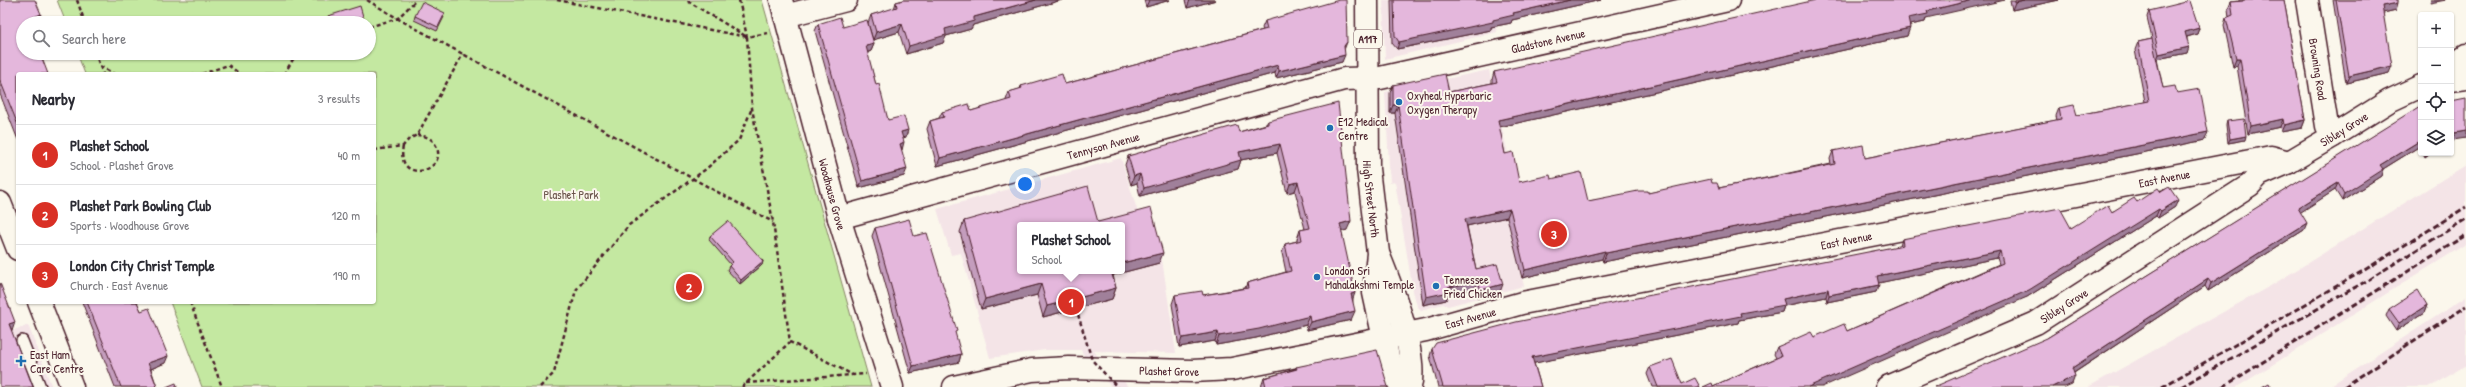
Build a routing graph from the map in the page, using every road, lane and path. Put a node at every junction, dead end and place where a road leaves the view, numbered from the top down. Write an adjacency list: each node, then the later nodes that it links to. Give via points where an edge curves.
1 (77, 0): 12 (path)
2 (367, 0): 13 (path)
3 (416, 0): 13 (path)
4 (557, 0): 15 (path)
5 (686, 0): 15 (path)
6 (739, 0): 15 (path)
7 (846, 0): 11 (main road)
8 (1368, 0): 27 (main road, High Street North / A117)
9 (1728, 0): 27 (main road, Gladstone Avenue, via 1380,78)
10 (2307, 0): 33 (main road, Browning Road, via 2327,126)
11 (785, 15): 15 (path); 41 (main road, Woodhouse Grove)
12 (83, 16)
13 (398, 18): 14 (path); 16 (path)
14 (376, 25)
15 (747, 37): 31 (path)
16 (463, 54): 32 (path); 38 (path)
17 (2466, 55): 20 (main road)
18 (97, 60): 21 (path)
19 (293, 60): 26 (path)
20 (2454, 64)
21 (99, 65): 22 (path); 23 (path)
22 (102, 72)
23 (111, 72)
24 (208, 72): 25 (path, via 228,65)
25 (237, 72)
26 (285, 72)
27 (1368, 78): 41 (main road, Tennyson Avenue, via 1344,79); 44 (main road, High Street North / A117, via 1368,169)
28 (2466, 78): 29 (main road)
29 (2454, 80)
30 (2418, 87): 33 (main road, Sibley Grove, via 2390,101)
31 (752, 108): 38 (path, via 739,140); 42 (path)
32 (416, 135): 34 (path); 34 (path, via 425,136 433,141 438,157 434,165 418,172 410,169 404,163 401,154)
33 (2333, 136): 36 (main road, Sibley Grove)
34 (403, 146): 35 (path)
35 (376, 150)
36 (2289, 162): 37 (main road, East Avenue, via 2271,157); 39 (main road, Sibley Grove, via 2259,175 2250,185)
37 (2219, 167): 39 (main road, via 2222,184); 48 (main road, East Avenue, via 1522,303)
38 (694, 178): 42 (path); 58 (path, via 629,225 576,290 554,373)
39 (2229, 199): 64 (main road, Sibley Grove, via 2036,323)
40 (0, 203): 43 (main road)
41 (839, 218): 53 (main road, Woodhouse Grove)
42 (773, 222): 51 (path)
43 (16, 244)
44 (1378, 253): 48 (main road, High Street North / A117, via 1394,294); 49 (main road, High Street North / A117, via 1374,293)
45 (40, 304): 56 (main road)
46 (191, 304): 57 (path)
47 (1076, 308): 61 (path, bridge, via 1092,360)
48 (1404, 334): 49 (main road, East Avenue); 63 (main road, High Street North / A117, via 1413,374)
49 (1383, 338): 60 (main road, Plashet Grove, via 1232,369 1032,370); 62 (main road, High Street North / A117, via 1392,369)
50 (22, 341): 55 (lane)
51 (790, 342): 52 (path); 54 (path)
52 (852, 375): 53 (path); 54 (path)
53 (890, 380)
54 (746, 383): 59 (path)
55 (40, 387)
56 (72, 387)
57 (222, 387)
58 (540, 387)
59 (742, 387)
60 (954, 387)
61 (1117, 387)
62 (1403, 387)
63 (1410, 387)
64 (1887, 387)

